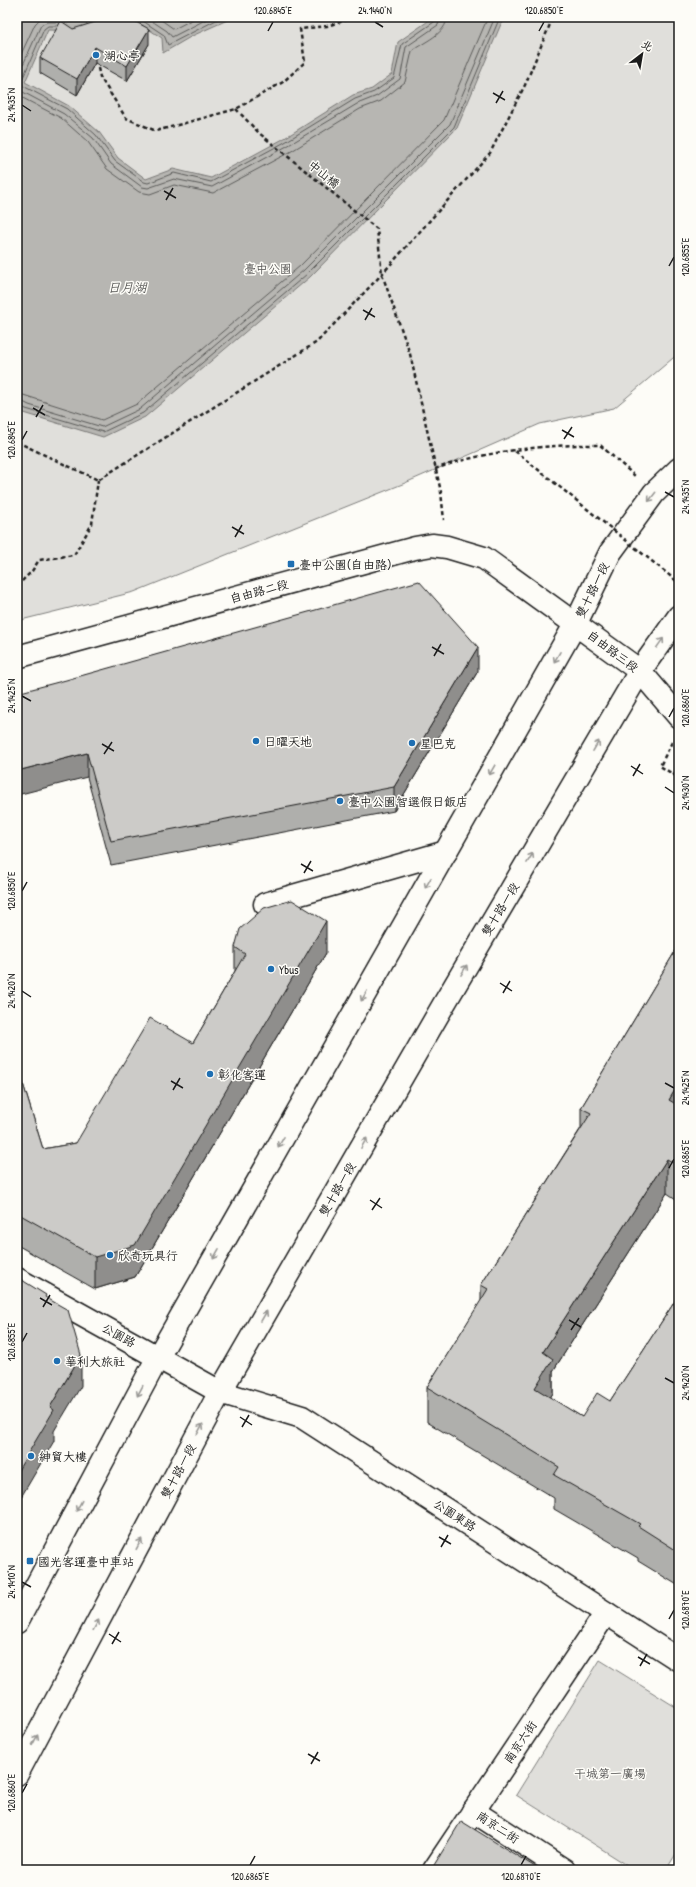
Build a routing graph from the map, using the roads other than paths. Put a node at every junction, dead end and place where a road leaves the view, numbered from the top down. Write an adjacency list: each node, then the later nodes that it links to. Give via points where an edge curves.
1 (679, 469): 3 (main road, 雙十路一段, one-way to 3, via 654,493 610,553)
2 (679, 616): 5 (main road, 雙十路一段, one-way to 2)
3 (576, 623): 4 (main road, 自由路二段, via 484,558 447,546 432,545); 5 (main road, 自由路三段); 7 (main road, 雙十路一段, one-way to 7)
4 (17, 657)
5 (640, 671): 6 (main road, 自由路三段); 11 (main road, 雙十路一段, one-way to 5)
6 (679, 717)
7 (446, 852): 8 (main road); 10 (main road, 雙十路一段, one-way to 10)
8 (265, 904)
9 (17, 1279): 10 (main road, 公園路)
10 (158, 1357): 11 (main road, 公園路); 13 (main road, 雙十路一段, one-way to 13)
11 (220, 1392): 12 (main road, 公園東路, via 302,1417); 15 (main road, 雙十路一段, one-way to 11)
12 (606, 1613): 14 (main road, 公園東路); 16 (main road, 南京六街)
13 (17, 1622)
14 (679, 1660)
15 (17, 1774)
16 (473, 1811): 17 (main road, 南京六街); 18 (main road, 南京二街)
17 (434, 1870)
18 (564, 1870)

